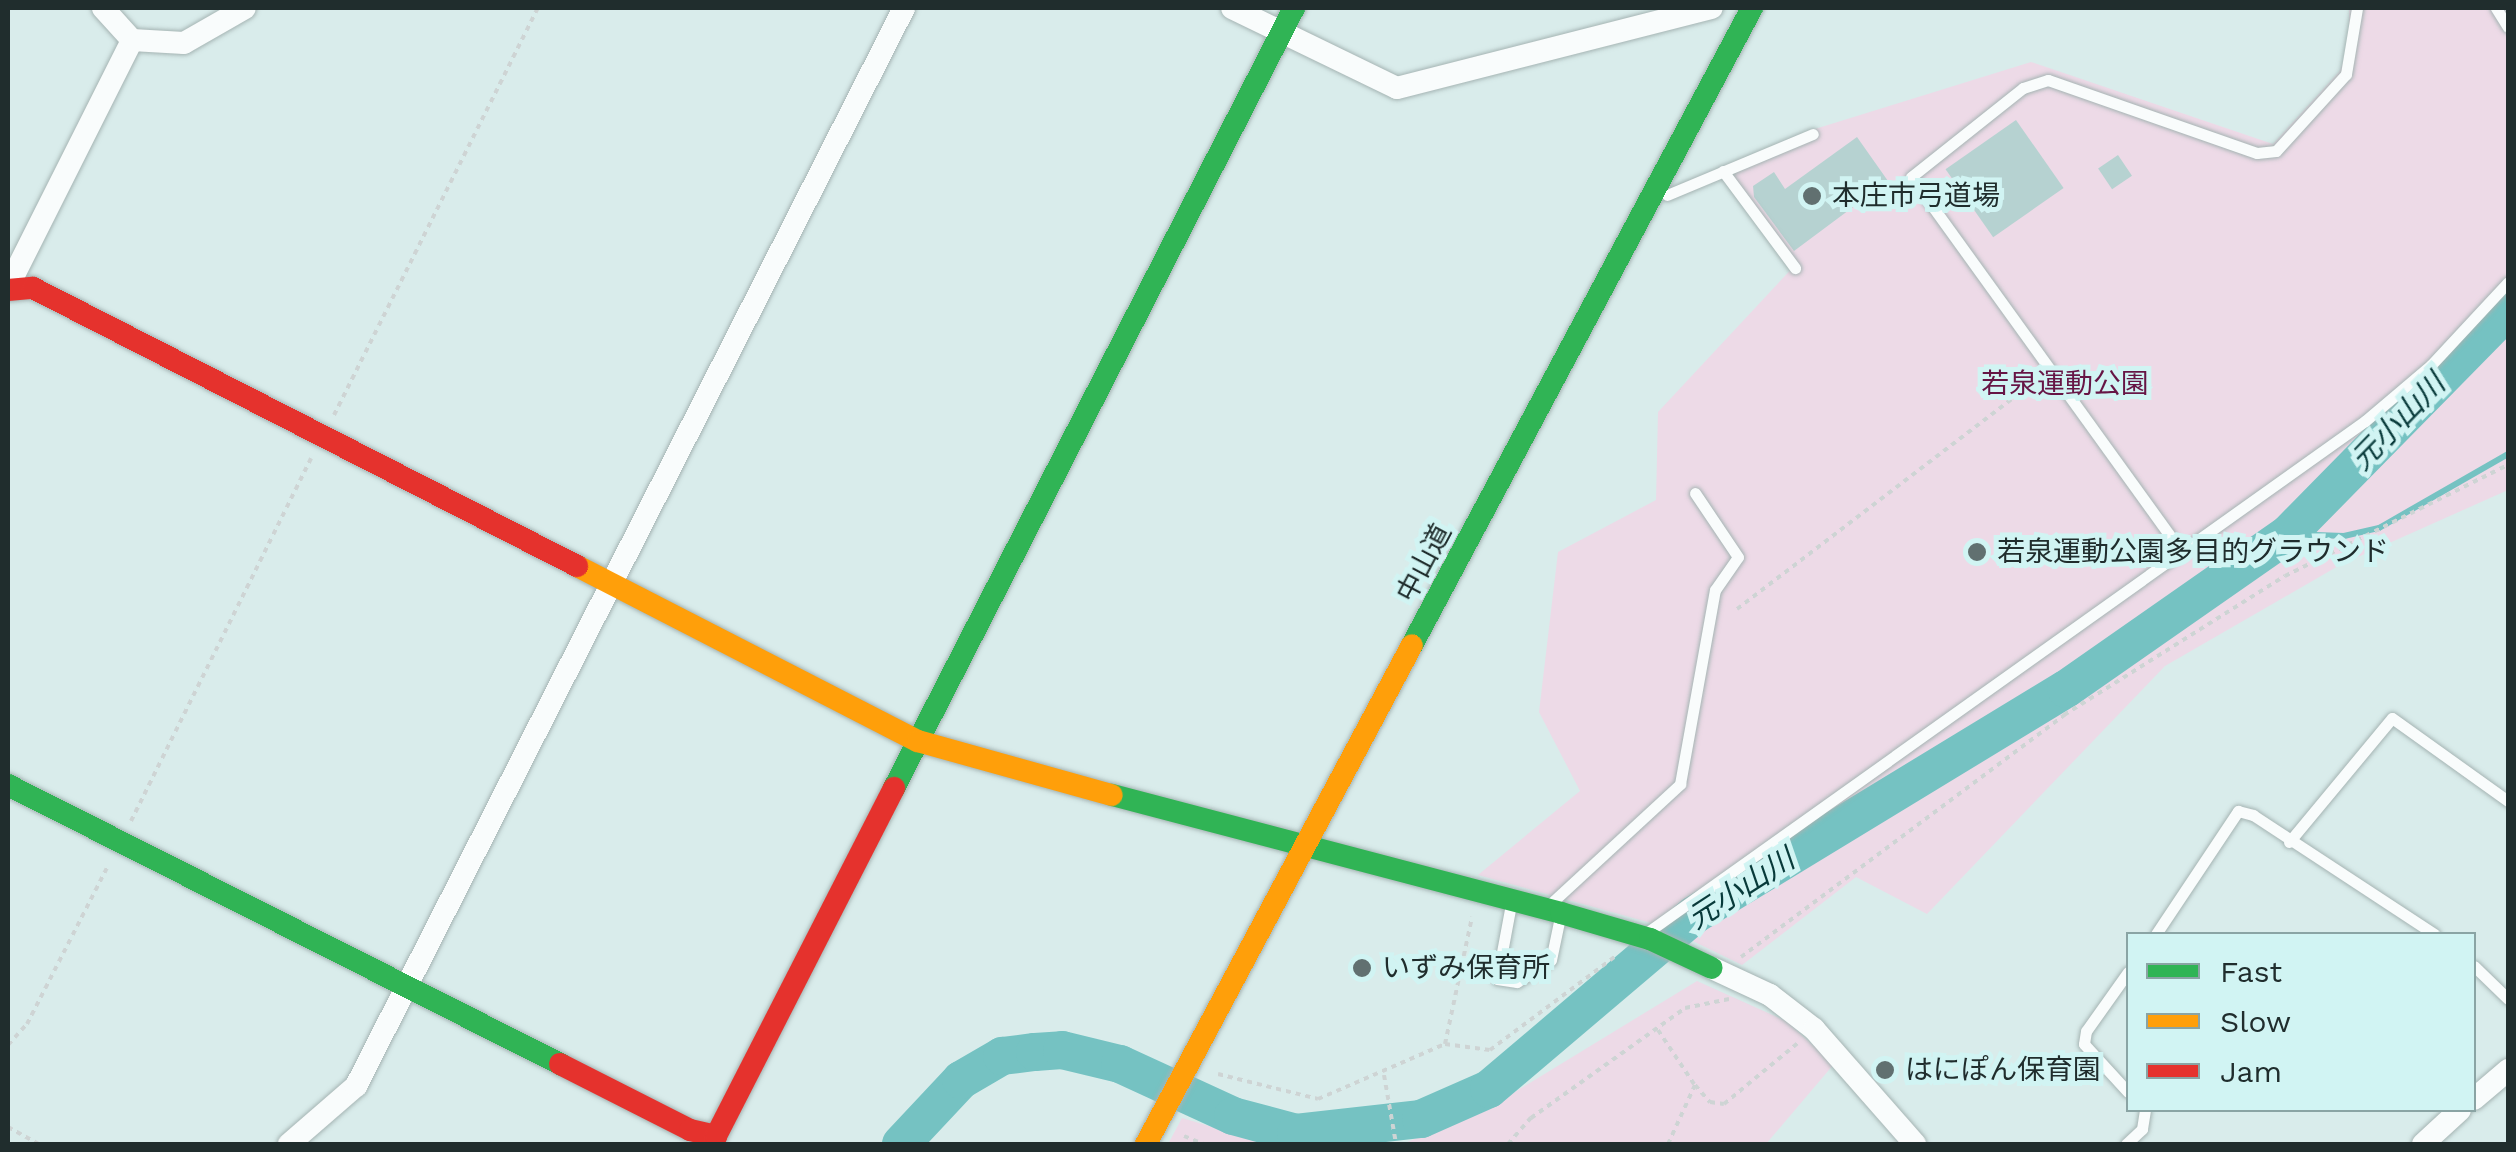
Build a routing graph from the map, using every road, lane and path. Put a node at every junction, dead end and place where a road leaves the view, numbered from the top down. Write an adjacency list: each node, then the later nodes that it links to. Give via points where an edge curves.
1 (103, 8): 13 (street)
2 (245, 8): 13 (street, via 184,43)
3 (538, 8): 21 (path)
4 (904, 8): 25 (street)
5 (1232, 8): 12 (street)
6 (1294, 8): 12 (main road)
7 (1712, 8): 12 (street, via 1398,88)
8 (1752, 8): 16 (main road, 中山道)
9 (2358, 8): 20 (lane, via 2346,74 2276,152 2256,153 2048,80 2022,88 1911,177)
10 (2496, 8): 11 (lane)
11 (2508, 26)
12 (1281, 32): 27 (main road)
13 (132, 40): 19 (street)
14 (1813, 134): 15 (lane)
15 (1724, 171): 16 (lane); 17 (lane)
16 (1654, 200): 32 (main road, 中山道)
17 (1795, 268)
18 (2508, 282): 24 (lane, via 2366,421)
19 (8, 289): 21 (main road, via 33,288)
20 (2050, 369): 24 (lane); 26 (path)
21 (322, 436): 25 (main road); 30 (path)
22 (2508, 465): 40 (path, via 2285,576 2064,715)
23 (1695, 494): 35 (lane, via 1738,557 1715,590 1680,784)
24 (2181, 551): 38 (lane)
25 (609, 582): 27 (main road); 43 (street)
26 (1737, 609)
27 (918, 741): 32 (main road); 58 (main road, via 716,1136)
28 (8, 785): 30 (main road)
29 (2508, 801): 31 (lane, via 2392,718)
30 (121, 841): 43 (main road); 48 (path, via 27,1024)
31 (2289, 842): 36 (lane, via 2253,815 2232,815); 37 (lane)
32 (1304, 850): 33 (main road); 49 (main road, 中山道)
33 (1477, 891): 34 (main road); 47 (path)
34 (1512, 900): 35 (main road); 35 (lane, via 1496,978 1517,982 1551,960)
35 (1553, 911): 38 (main road)
36 (2157, 932)
37 (2431, 932)
38 (1646, 938): 40 (main road); 47 (path, via 1490,1050)
39 (2476, 968): 44 (lane)
40 (1717, 970): 42 (street)
41 (2126, 975): 53 (lane, via 2086,1030 2084,1044)
42 (1748, 984): 45 (street); 46 (path, via 1720,1006 1686,1008)
43 (409, 985): 58 (main road); 61 (street, via 356,1086)
44 (2508, 999)
45 (1814, 1029): 52 (path, via 1724,1104 1710,1102); 66 (street)
46 (1658, 1030): 52 (path); 64 (path, via 1531,1118)
47 (1445, 1044): 51 (path)
48 (8, 1045)
49 (1187, 1068): 51 (path, via 1318,1099); 62 (main road, 中山道)
50 (2508, 1070): 54 (street)
51 (1384, 1074): 63 (path)
52 (1695, 1085): 65 (path)
53 (2126, 1090)
54 (2476, 1097)
55 (2145, 1112): 67 (lane, via 2142,1128)
56 (2458, 1112): 59 (street)
57 (8, 1127): 60 (path)
58 (686, 1137)
59 (2428, 1143)
60 (40, 1144)
61 (290, 1144)
62 (1146, 1144)
63 (1396, 1144)
64 (1508, 1144)
65 (1668, 1144)
66 (1915, 1144)
67 (2126, 1144)

